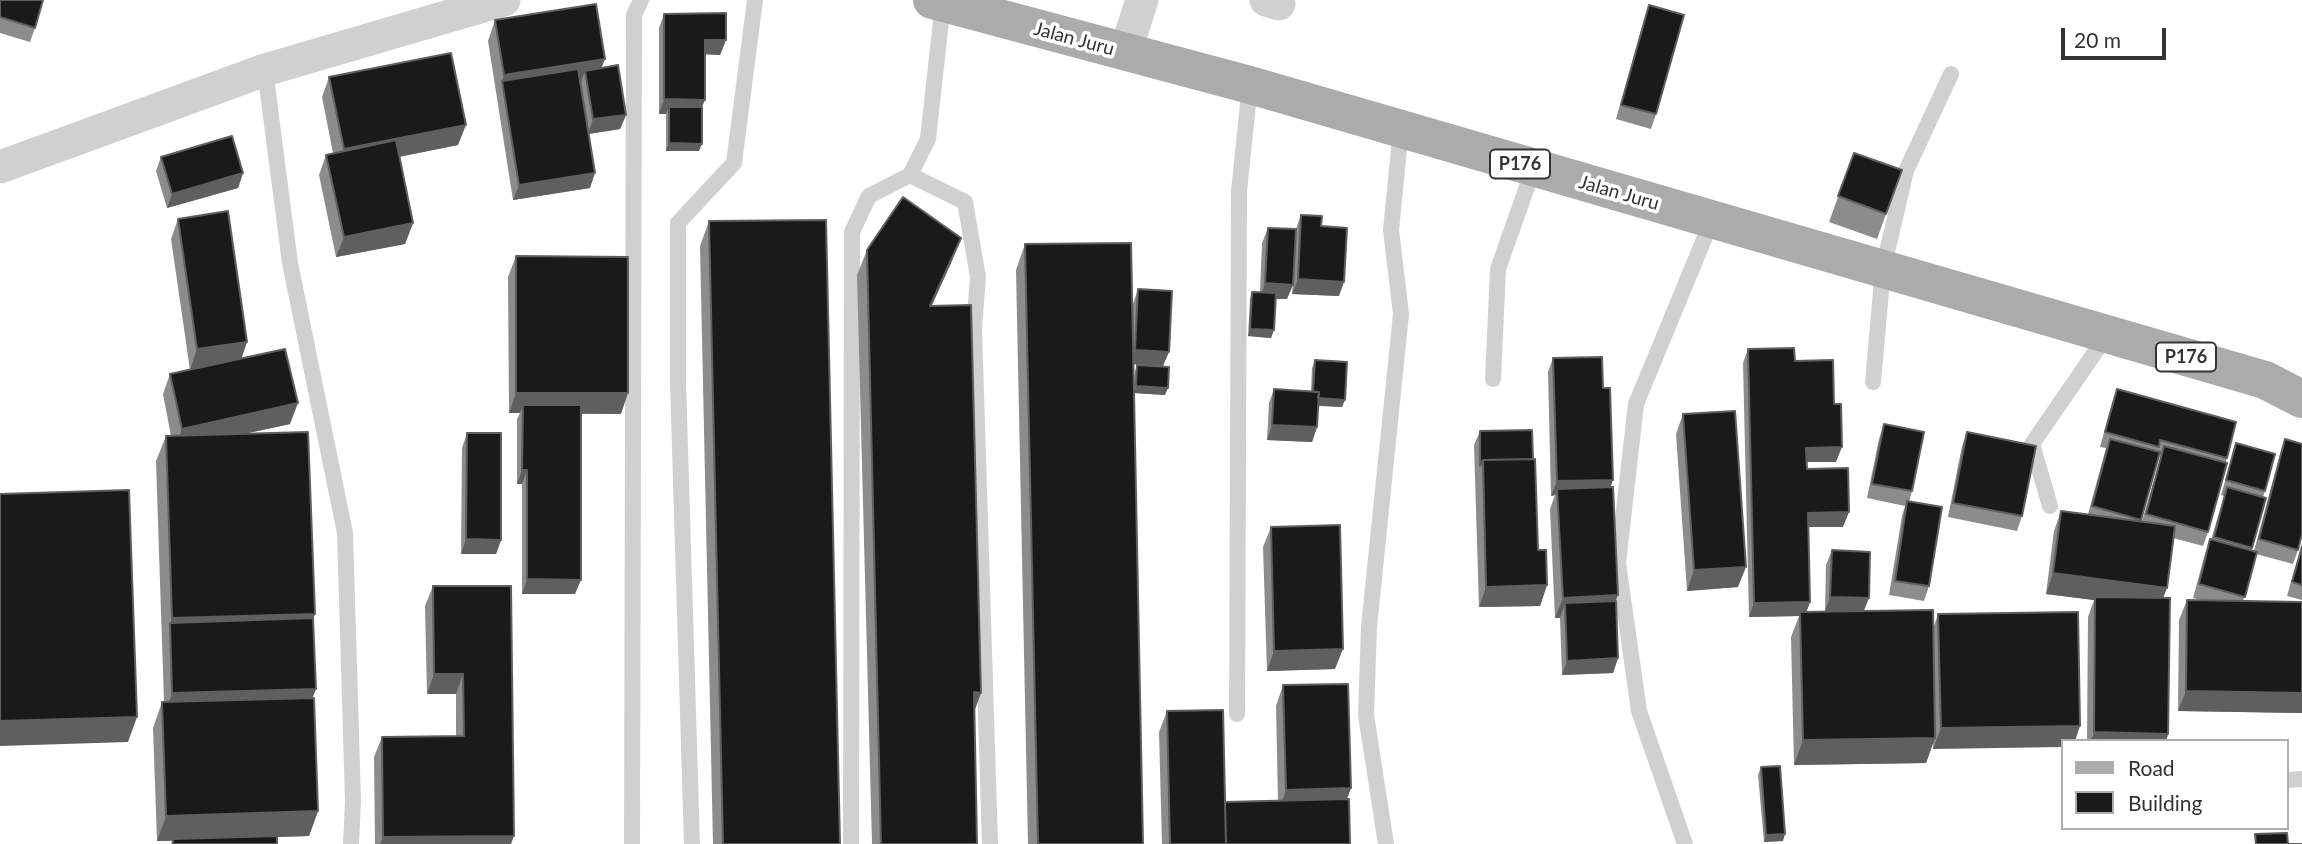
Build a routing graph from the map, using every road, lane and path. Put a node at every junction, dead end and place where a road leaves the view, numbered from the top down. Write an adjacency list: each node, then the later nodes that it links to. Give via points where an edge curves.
1 (504, 0): 7 (street)
2 (641, 0): 24 (lane, via 634,15)
3 (755, 0): 25 (lane, via 734,163 678,223 678,382)
4 (1142, 0): 6 (street)
5 (938, 1): 6 (main road, Jalan Juru / P176); 13 (lane, via 928,139)
6 (1125, 53): 9 (main road, Jalan Juru / P176)
7 (264, 70): 11 (street); 23 (lane, via 290,263 345,533)
8 (1951, 74): 15 (lane, via 1906,171)
9 (1250, 85): 10 (main road, Jalan Juru / P176); 22 (lane, via 1239,191)
10 (1401, 129): 12 (main road, Jalan Juru / P176); 28 (lane, via 1391,230 1401,314 1370,614 1366,715)
11 (0, 167)
12 (1534, 167): 14 (main road, Jalan Juru / P176); 17 (lane, via 1498,269)
13 (910, 175): 26 (lane, via 869,196 852,232); 27 (lane, via 965,202 978,277 974,328)
14 (1712, 219): 15 (main road, Jalan Juru / P176); 29 (lane, via 1636,404 1618,563 1639,712)
15 (1883, 269): 16 (main road, Jalan Juru / P176); 19 (lane)
16 (2106, 335): 18 (main road, Jalan Juru / P176); 21 (lane, via 2032,444)
17 (1493, 379)
18 (2283, 380): 20 (main road, Jalan Juru / P176)
19 (1873, 382)
20 (2302, 399)
21 (2050, 506)
22 (1237, 714)
23 (351, 844)
24 (632, 844)
25 (692, 844)
26 (851, 844)
27 (990, 844)
28 (1386, 844)
29 (1685, 844)

